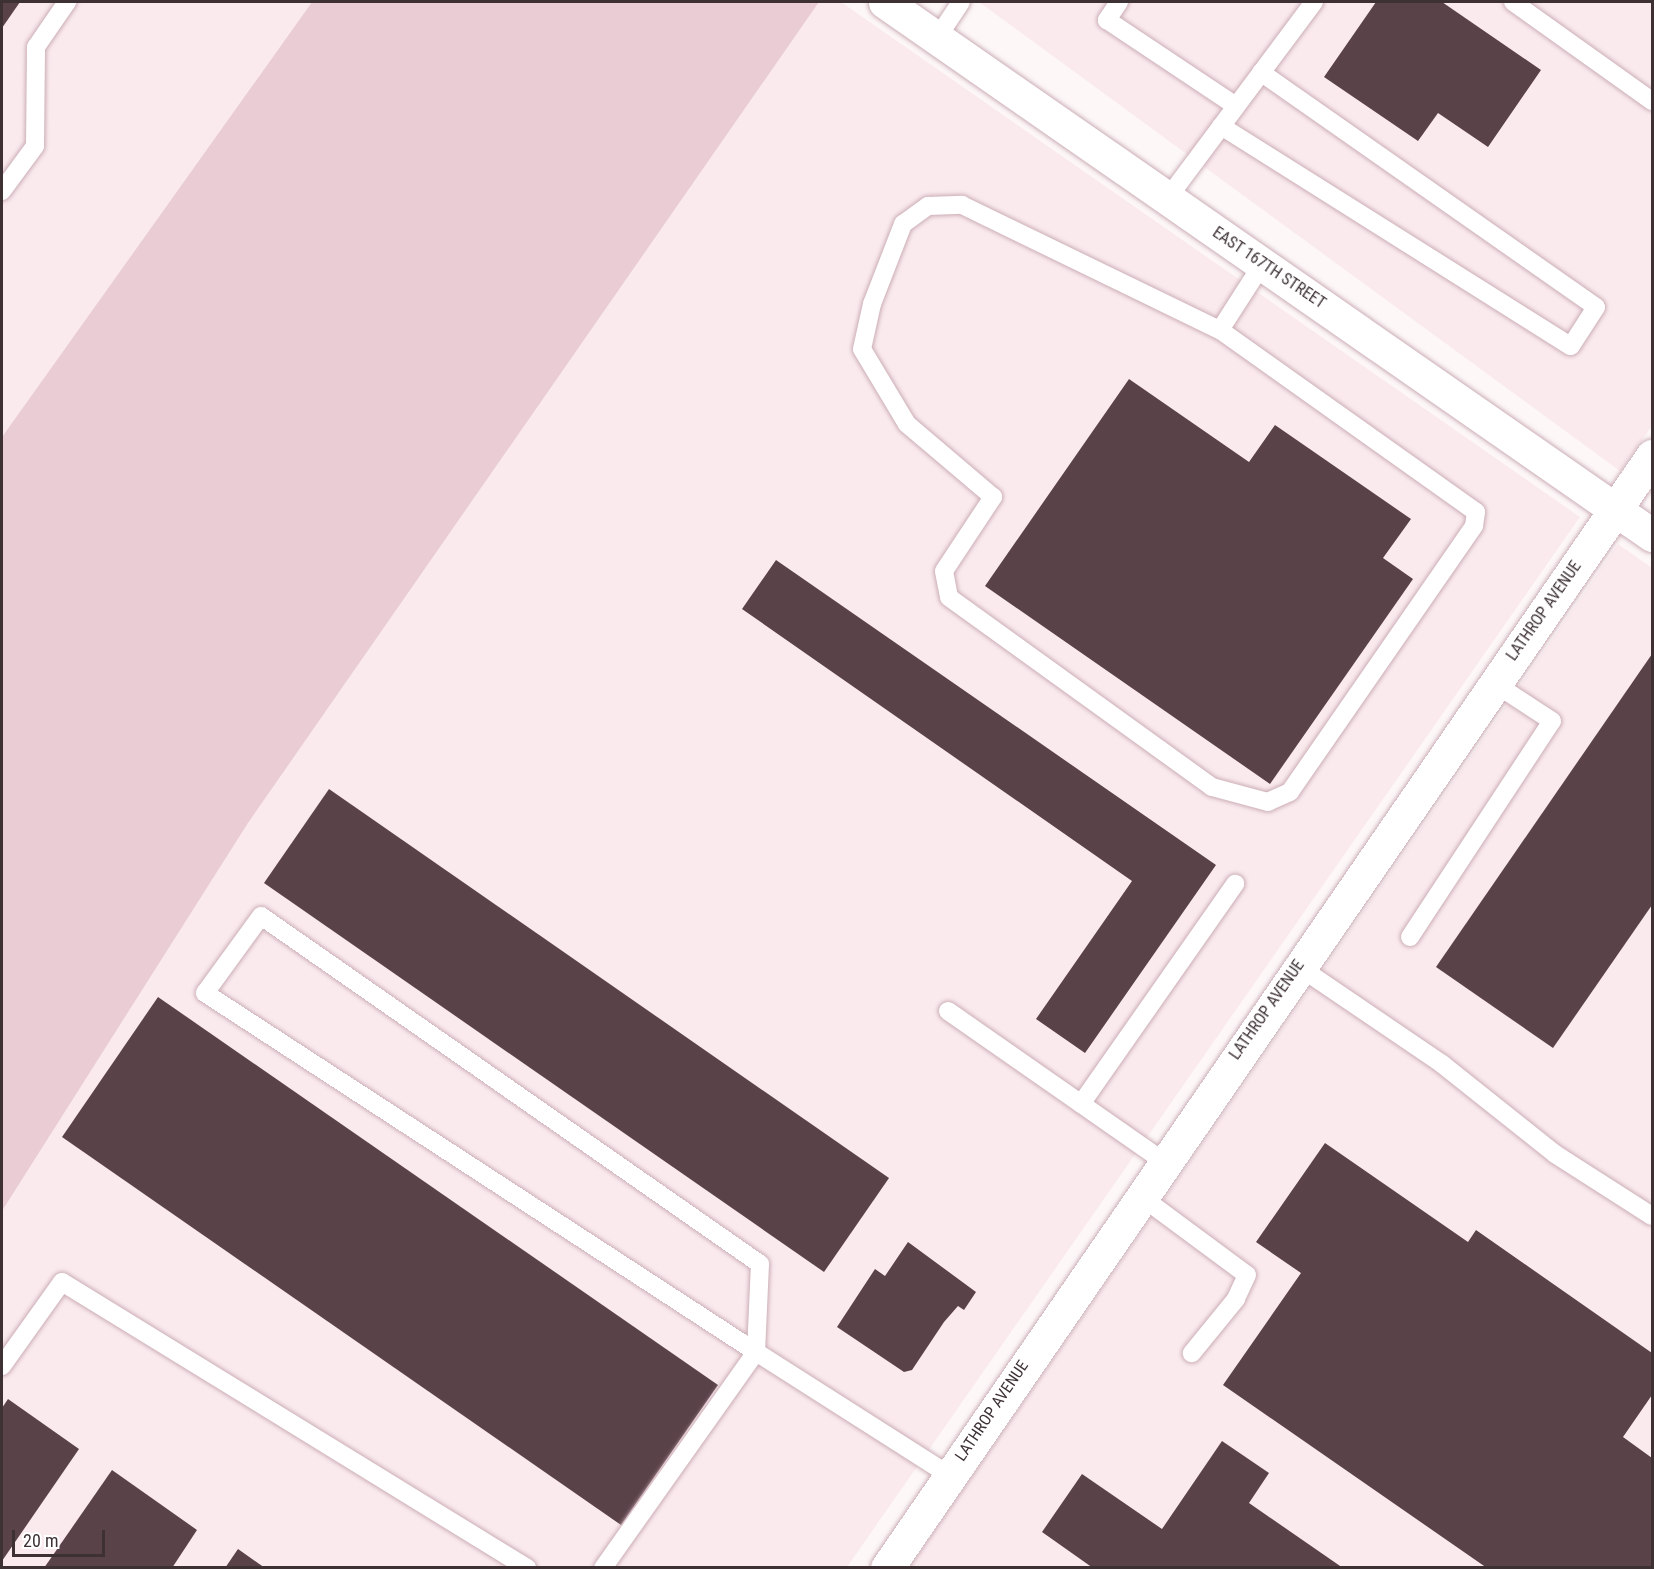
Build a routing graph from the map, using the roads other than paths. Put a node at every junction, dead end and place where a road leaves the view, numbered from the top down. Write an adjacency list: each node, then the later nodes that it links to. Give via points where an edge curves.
1 (68, 2): 12 (lane, via 36,48 35,146)
2 (885, 2): 7 (street, EAST 167TH STREET)
3 (961, 2): 7 (lane)
4 (1119, 2): 10 (lane, via 1107,20)
5 (1314, 2): 8 (lane)
6 (1513, 2): 9 (lane)
7 (937, 38): 13 (street, EAST 167TH STREET)
8 (1261, 72): 10 (lane); 11 (lane, via 1596,307 1571,346)
9 (1653, 101)
10 (1236, 106): 11 (lane)
11 (1221, 126): 13 (lane)
12 (2, 191)
13 (1167, 199): 14 (street, EAST 167TH STREET)
14 (1263, 263): 15 (lane); 17 (street, EAST 167TH STREET)
15 (1220, 330): 15 (lane, via 962,205 928,206 903,224 872,304 862,350 907,424 993,498 944,571 950,597 1212,787 1268,802 1290,792 1474,526 1476,512)
16 (1653, 456): 17 (street, LATHROP AVENUE)
17 (1615, 508): 18 (street, EAST 167TH STREET); 19 (street, LATHROP AVENUE)
18 (1653, 535)
19 (1494, 683): 21 (lane, via 1552,721); 22 (street, LATHROP AVENUE)
20 (1235, 884): 24 (lane)
21 (1410, 937)
22 (1298, 966): 25 (street, LATHROP AVENUE); 27 (lane, via 1442,1064 1555,1154)
23 (948, 1011): 24 (lane)
24 (1082, 1104): 25 (lane)
25 (1163, 1161): 26 (street, LATHROP AVENUE)
26 (1139, 1196): 29 (lane, via 1247,1275 1236,1299); 31 (street, LATHROP AVENUE)
27 (1653, 1216)
28 (756, 1352): 28 (lane, via 205,993 261,916 760,1264); 31 (lane); 33 (lane)
29 (1192, 1353)
30 (2, 1366): 32 (lane, via 62,1282)
31 (949, 1475): 34 (street, LATHROP AVENUE)
32 (527, 1568)
33 (603, 1568)
34 (887, 1568)

